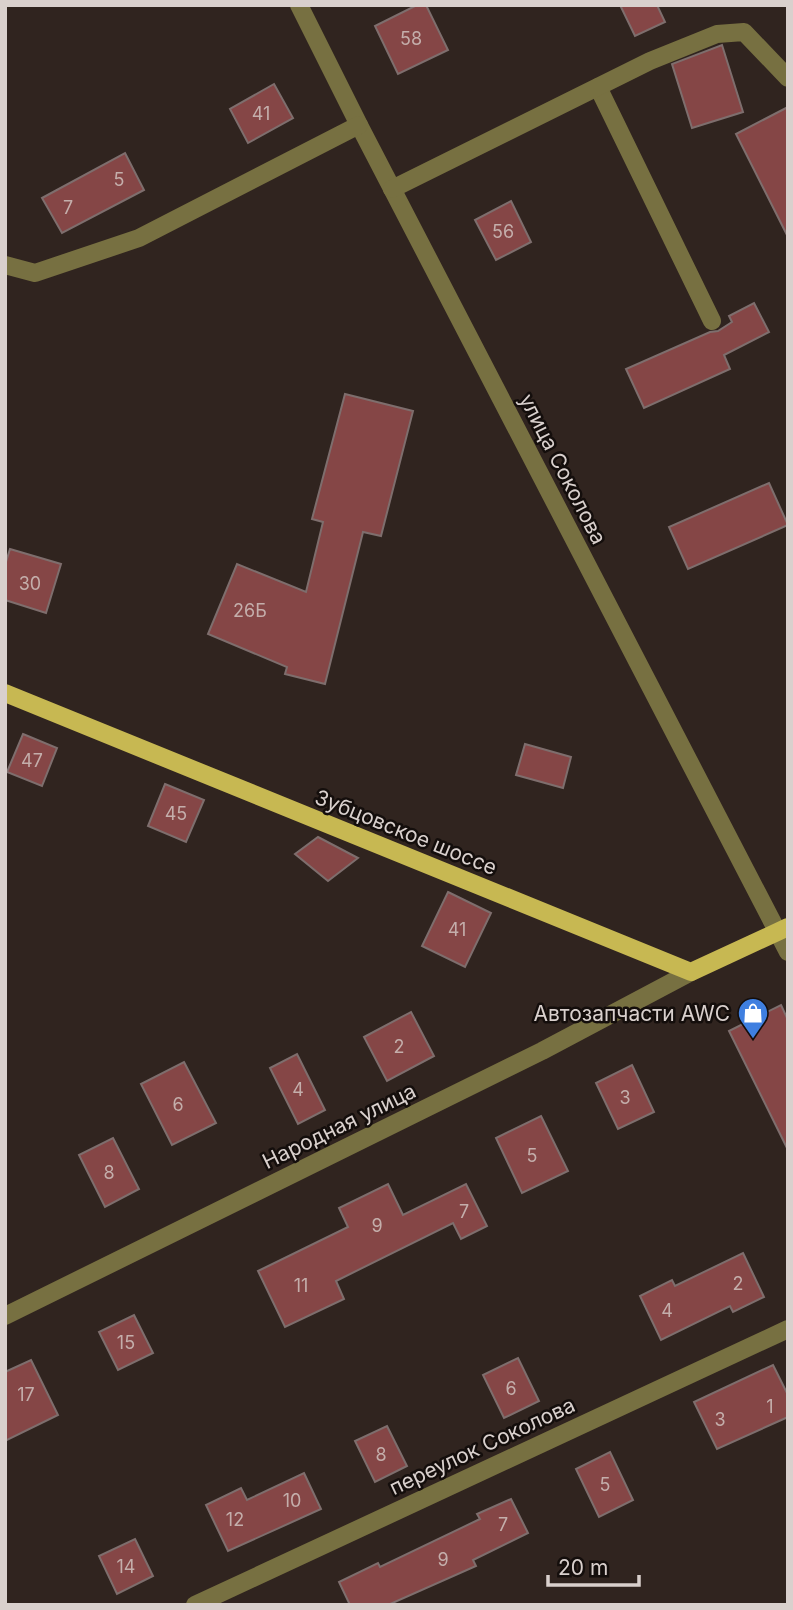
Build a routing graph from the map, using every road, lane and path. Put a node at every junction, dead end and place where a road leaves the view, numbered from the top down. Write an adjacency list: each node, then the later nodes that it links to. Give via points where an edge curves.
1 (299, 5): 4 (street, улица Соколова)
2 (788, 78): 3 (street, via 744,32 718,34)
3 (598, 87): 5 (street); 7 (street)
4 (359, 125): 5 (street, улица Соколова); 6 (street, via 139,238 35,273)
5 (392, 189): 9 (street, улица Соколова)
6 (5, 265)
7 (712, 320)
8 (5, 694): 11 (main road, Зубцовское шоссе)
9 (783, 929): 10 (street, улица Соколова); 11 (main road)
10 (788, 953)
11 (691, 972): 12 (street, Народная улица)
12 (5, 1316)
13 (788, 1329): 14 (street, переулок Соколова)
14 (195, 1605)

